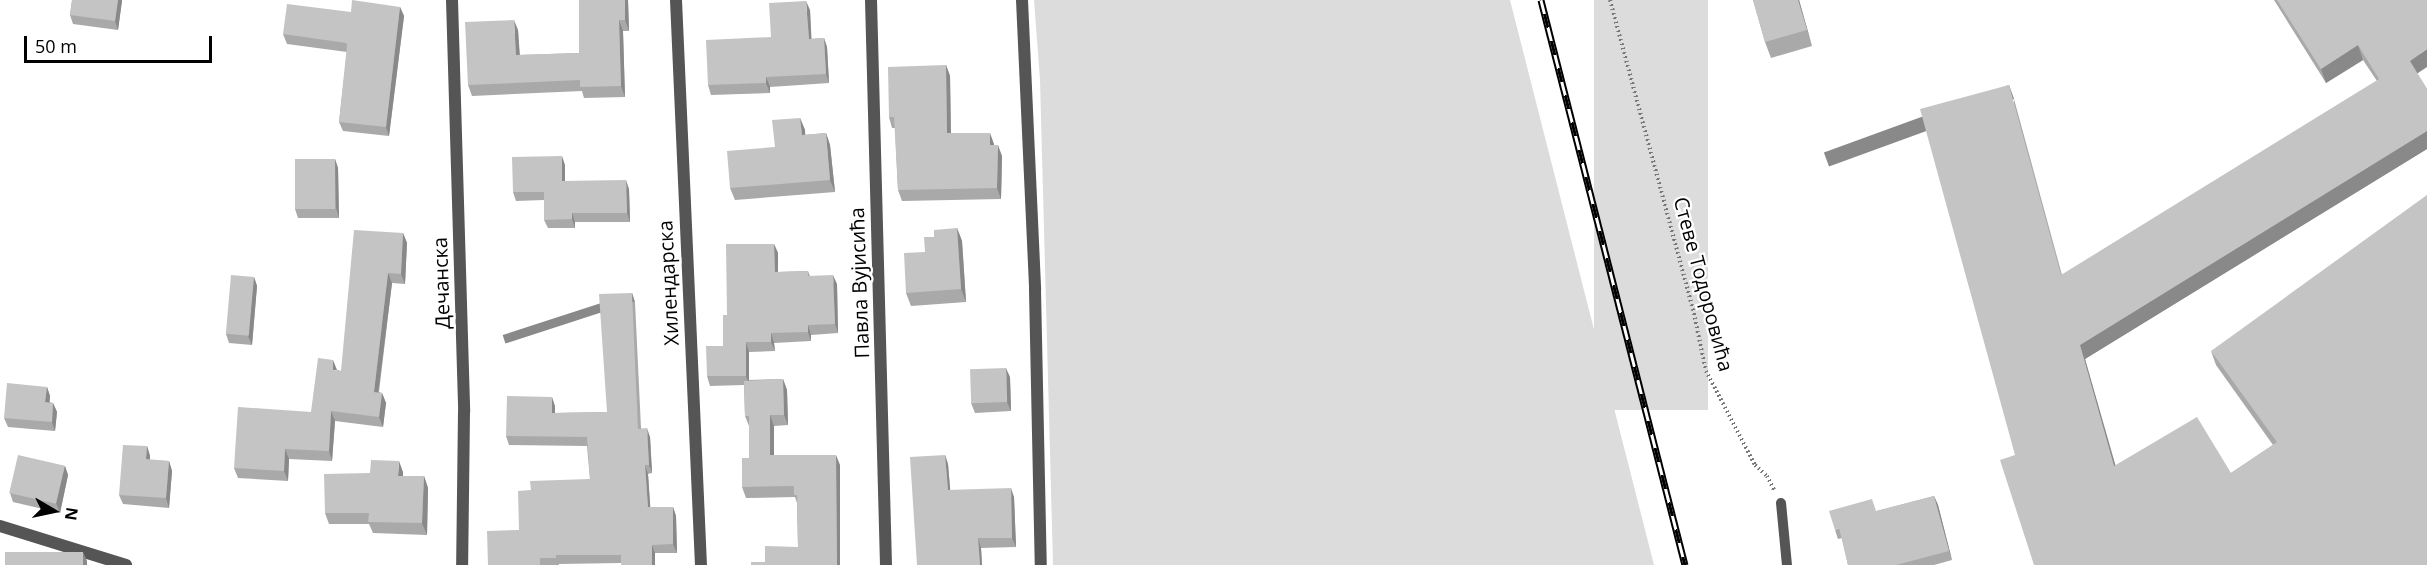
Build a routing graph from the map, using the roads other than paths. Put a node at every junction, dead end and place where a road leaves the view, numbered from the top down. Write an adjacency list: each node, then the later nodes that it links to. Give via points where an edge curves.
1 (452, 0): 8 (street, Дечанска, via 464,412)
2 (676, 0): 9 (street, Хилендарска)
3 (871, 0): 10 (street, Павла Вујисића)
4 (1022, 0): 11 (street, via 1035,290)
5 (1781, 503): 12 (lane)
6 (0, 526): 7 (street)
7 (126, 565)
8 (462, 565)
9 (701, 565)
10 (886, 565)
11 (1041, 565)
12 (1787, 565)

